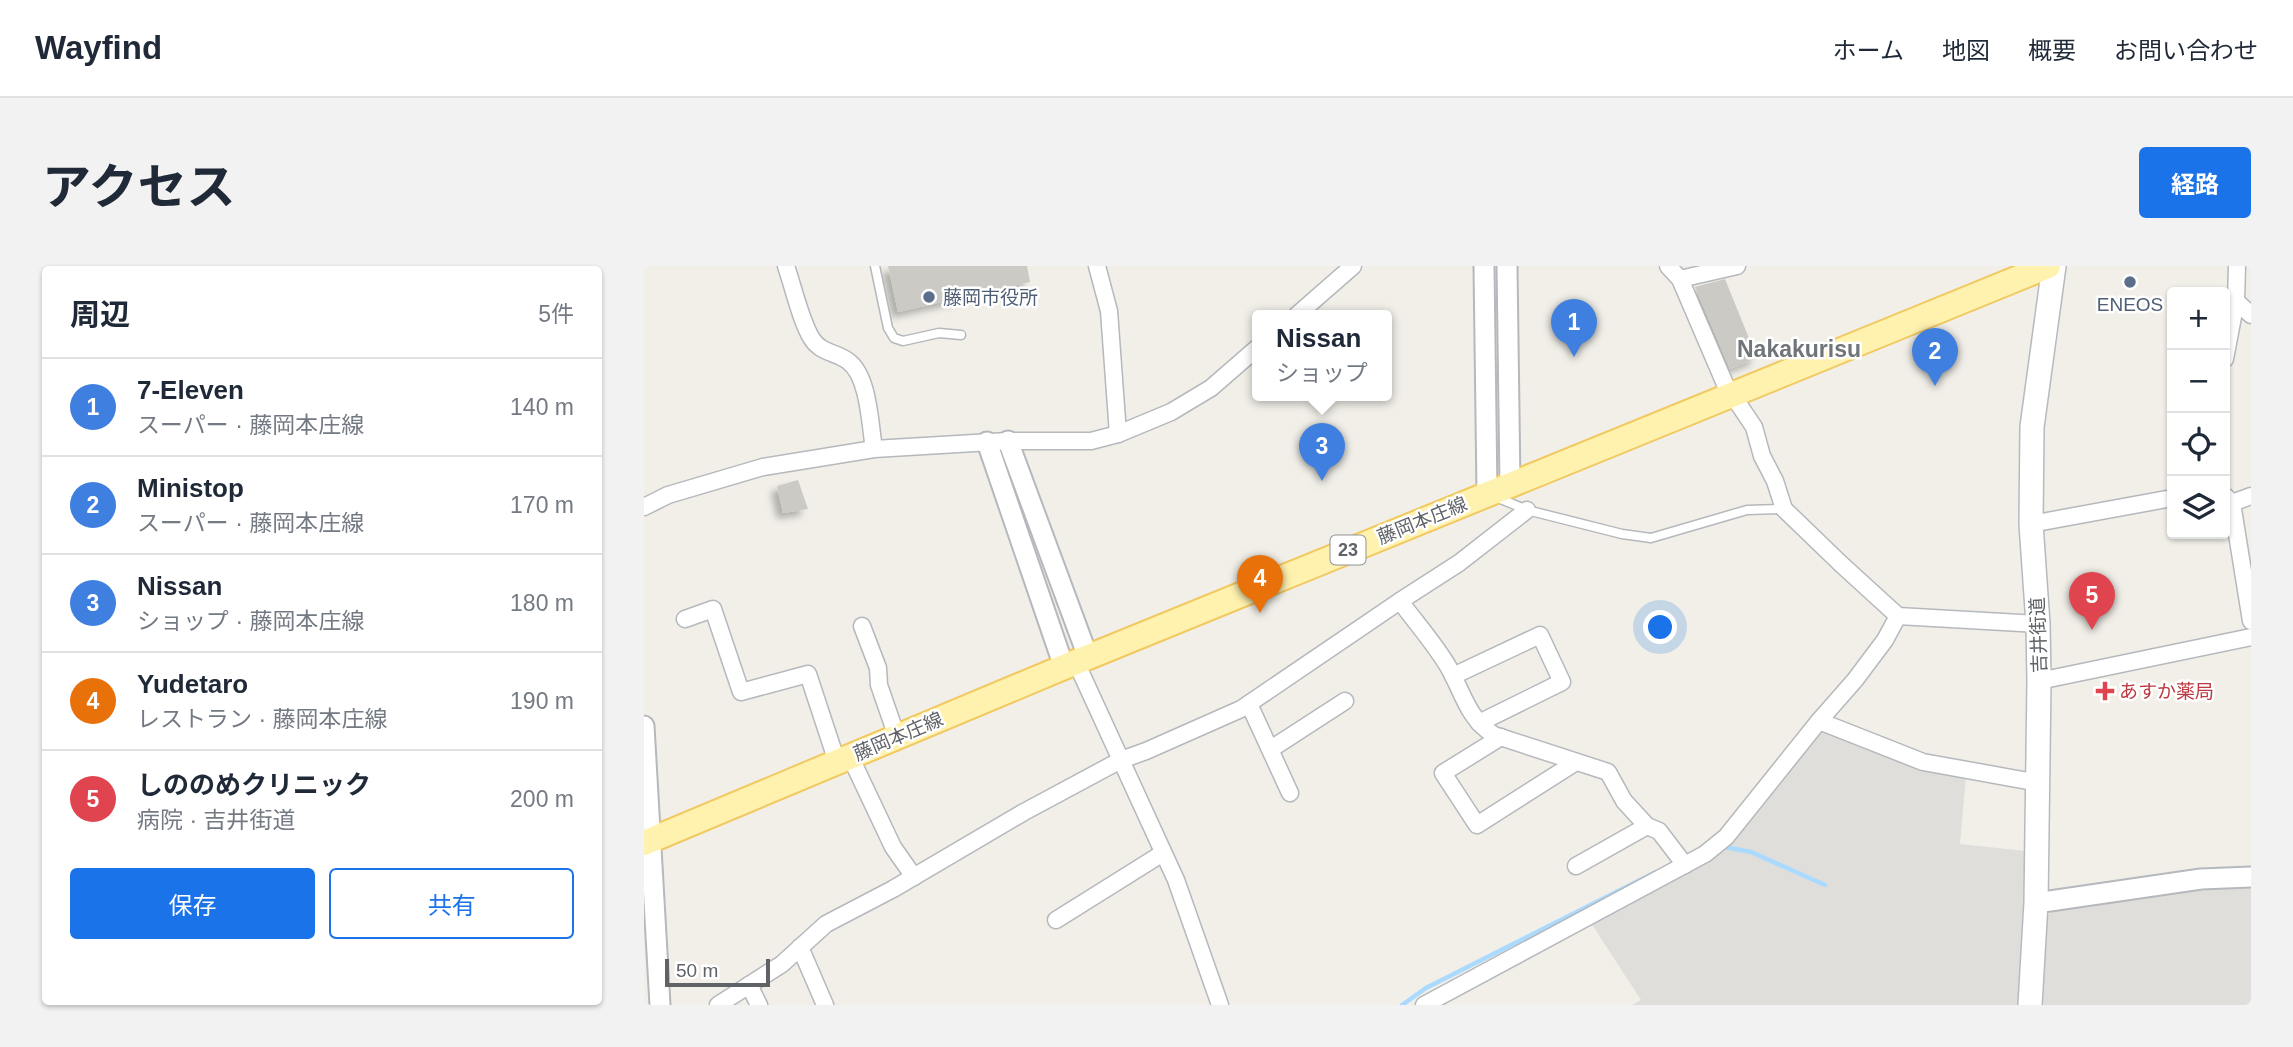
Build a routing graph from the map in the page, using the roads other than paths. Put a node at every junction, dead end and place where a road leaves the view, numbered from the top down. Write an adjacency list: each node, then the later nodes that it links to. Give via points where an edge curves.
1 (786, 266): 23 (street, via 818,348 848,361 859,373)
2 (875, 266): 16 (lane, via 894,338)
3 (1097, 266): 20 (street, via 1109,311)
4 (1353, 266): 14 (street)
5 (1484, 266): 24 (street)
6 (1507, 266): 24 (street)
7 (1668, 266): 12 (street)
8 (1737, 266): 12 (street)
9 (2048, 266): 19 (main road, 藤岡本庄線 / 23)
10 (2054, 266): 32 (main road, 吉井街道, via 2032,427)
11 (2237, 266): 13 (street)
12 (1680, 279): 19 (street)
13 (2236, 301): 15 (street); 17 (street)
14 (1303, 310)
15 (2251, 315)
16 (961, 335)
17 (2227, 350)
18 (1252, 352): 20 (street, via 1211,388 1171,412)
19 (1730, 394): 24 (main road, 藤岡本庄線 / 23); 29 (street, via 1754,426)
20 (1118, 434): 21 (street, via 1091,441)
21 (1008, 441): 22 (street); 40 (street)
22 (987, 442): 23 (street); 40 (street)
23 (874, 449): 28 (street, via 763,467 668,495)
24 (1498, 488): 30 (lane); 40 (main road, 藤岡本庄線 / 23)
25 (2251, 496): 27 (street)
26 (2167, 499): 32 (street)
27 (2230, 500)
28 (644, 507)
29 (1784, 509): 30 (lane, via 1747,510 1651,538); 34 (street)
30 (1527, 510): 33 (street, via 1459,563)
31 (2230, 511): 36 (street)
32 (2031, 524): 37 (main road, 吉井街道)
33 (1399, 601): 41 (street); 44 (street)
34 (1898, 616): 37 (street); 45 (street, via 1855,680)
35 (685, 619): 51 (street, via 713,609 741,692 808,674)
36 (2251, 621)
37 (2038, 624): 42 (main road, 吉井街道)
38 (862, 626): 48 (street)
39 (2251, 637): 42 (street)
40 (1076, 662): 48 (main road, 藤岡本庄線 / 23); 52 (street)
41 (1453, 676): 46 (street); 46 (street, via 1540,635 1562,682)
42 (2039, 681): 54 (main road, 吉井街道)
43 (1345, 701): 50 (street)
44 (1249, 704): 50 (street); 52 (street)
45 (1819, 721): 54 (street, via 1923,762); 59 (street, via 1726,837)
46 (1479, 723): 49 (street)
47 (644, 726): 57 (street)
48 (897, 737): 51 (main road, 藤岡本庄線 / 23)
49 (1501, 737): 53 (street); 53 (street, via 1443,773 1477,825)
50 (1271, 749): 55 (street)
51 (844, 759): 57 (main road, 藤岡本庄線 / 23); 61 (street)
52 (1121, 760): 58 (street); 61 (street)
53 (1576, 762): 56 (street, via 1608,772 1624,801)
54 (2039, 783): 63 (main road, 吉井街道)
55 (1290, 793)
56 (1647, 826): 59 (street, via 1659,831); 60 (street)
57 (648, 841): 67 (street)
58 (1163, 853): 64 (street); 71 (street)
59 (1685, 864): 72 (street)
60 (1576, 866)
61 (914, 877): 65 (street, via 826,924)
62 (2251, 877): 63 (street, via 2201,879)
63 (2036, 903): 73 (main road, 吉井街道)
64 (1056, 920)
65 (800, 947): 66 (street); 70 (street)
66 (749, 985): 68 (street); 69 (street)
67 (660, 1005)
68 (718, 1005)
69 (760, 1005)
70 (825, 1005)
71 (1220, 1005)
72 (1424, 1005)
73 (2030, 1005)

